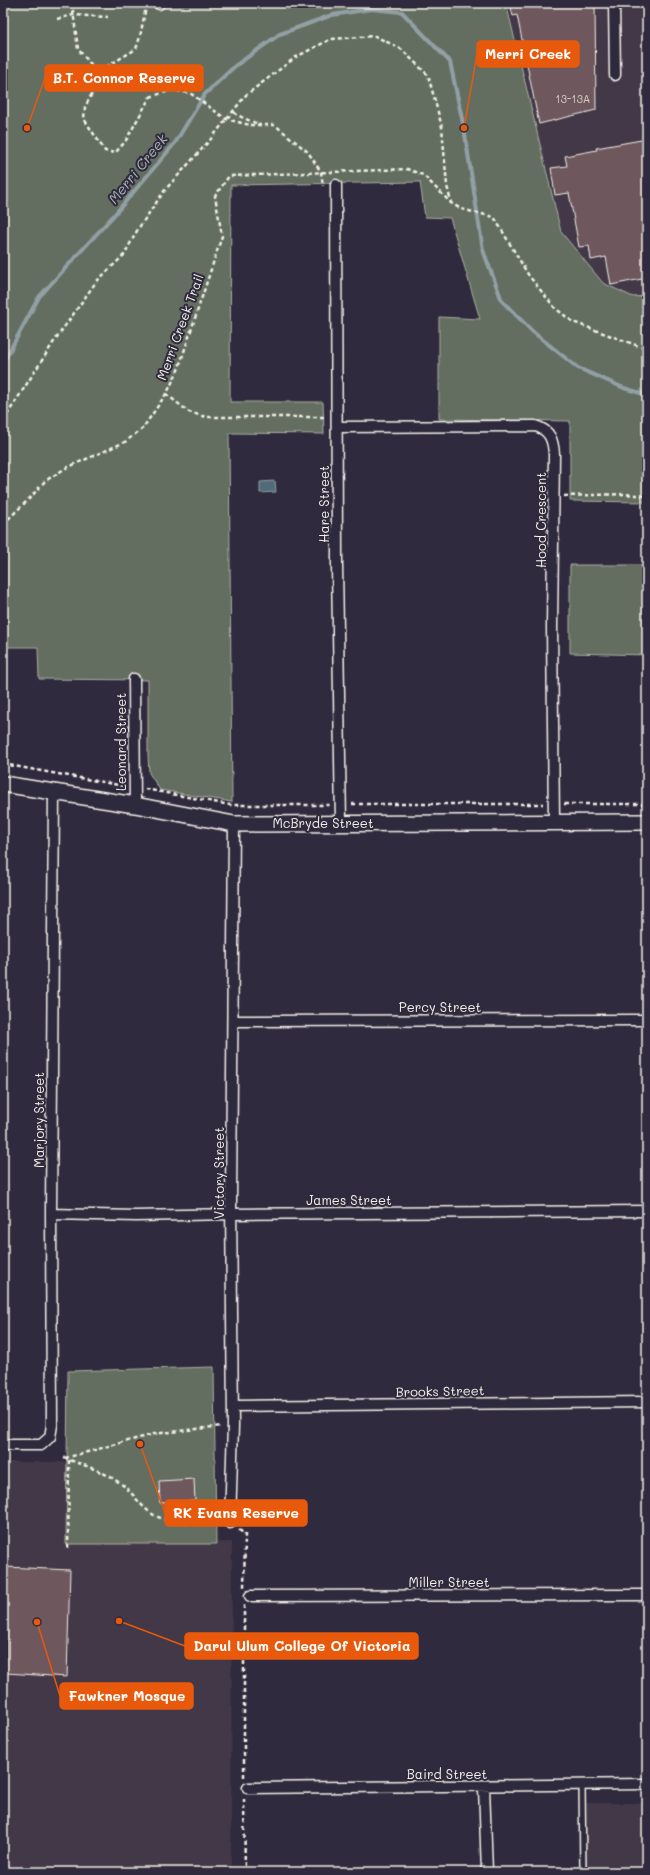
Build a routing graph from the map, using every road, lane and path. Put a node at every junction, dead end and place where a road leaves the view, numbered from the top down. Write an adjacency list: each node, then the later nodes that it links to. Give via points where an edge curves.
1 (72, 3): 4 (path)
2 (159, 3): 8 (path, via 146,6 136,49 106,67)
3 (614, 3): 7 (street)
4 (73, 15): 5 (path); 6 (path); 8 (path, via 78,49)
5 (108, 17)
6 (57, 18)
7 (615, 75)
8 (101, 76): 10 (path, bridge, via 85,107 84,119 105,151 115,154 125,142 150,97 172,90 190,93 226,119)
9 (234, 112): 10 (path); 14 (path, via 246,95 296,57 331,39 375,36 401,49 428,75 442,127); 17 (path, via 165,190 138,229 124,255 96,282)
10 (259, 125): 11 (path, via 275,124 308,152)
11 (321, 172): 13 (path); 14 (path, Merri Creek Trail, via 407,169 423,175); 16 (path, Merri Creek Trail, via 229,176 221,186 215,196 222,236 178,370)
12 (336, 185): 18 (street, Hare Street)
13 (323, 186)
14 (451, 203): 15 (path, Merri Creek Trail, via 461,209 494,217 530,276 555,308 573,322)
15 (647, 349)
16 (166, 394): 18 (path, via 189,412 206,417); 21 (path, Merri Creek Trail, via 143,428 125,442 66,468 45,481)
17 (3, 421)
18 (336, 422): 20 (street, Hood Crescent, via 542,428 547,431 553,443); 30 (street, Hare Street)
19 (647, 496): 20 (path, via 625,494)
20 (554, 497): 27 (street, Hood Crescent)
21 (3, 524)
22 (134, 679): 25 (street, Leonard Street)
23 (3, 764): 25 (path)
24 (3, 784): 26 (street, McBryde Street)
25 (135, 788): 29 (street, Leonard Street); 30 (path, via 230,805)
26 (54, 793): 29 (street, McBryde Street); 38 (street, Marjory Street)
27 (554, 804): 28 (path); 30 (path); 31 (street, Hood Crescent)
28 (647, 804)
29 (135, 805): 34 (street, McBryde Street)
30 (340, 805): 33 (street, Hare Street)
31 (554, 822): 32 (street, McBryde Street); 33 (street, McBryde Street)
32 (647, 822)
33 (340, 823): 34 (street, McBryde Street)
34 (234, 824): 36 (street, Victory Street)
35 (647, 1020): 36 (street, Percy Street)
36 (233, 1021): 39 (street, Victory Street)
37 (647, 1211): 39 (street, James Street)
38 (51, 1214): 39 (street, James Street); 43 (street, Marjory Street, via 50,1436 41,1445)
39 (231, 1214): 41 (street, Victory Street)
40 (647, 1402): 41 (street, Brooks Street)
41 (233, 1406): 42 (street, Victory Street)
42 (233, 1425): 44 (path, via 154,1434 64,1458); 45 (street, Victory Street)
43 (3, 1445)
44 (69, 1460): 45 (path, via 123,1486 153,1514 163,1518); 46 (path)
45 (230, 1523): 48 (path, via 245,1534)
46 (68, 1548)
47 (647, 1595): 48 (street, Miller Street)
48 (246, 1596): 52 (path)
49 (582, 1784): 50 (street, Baird Street); 51 (street, Baird Street); 55 (lane)
50 (647, 1784)
51 (484, 1787): 52 (street, Baird Street); 54 (street)
52 (245, 1788): 53 (path)
53 (245, 1872)
54 (487, 1872)
55 (583, 1872)

